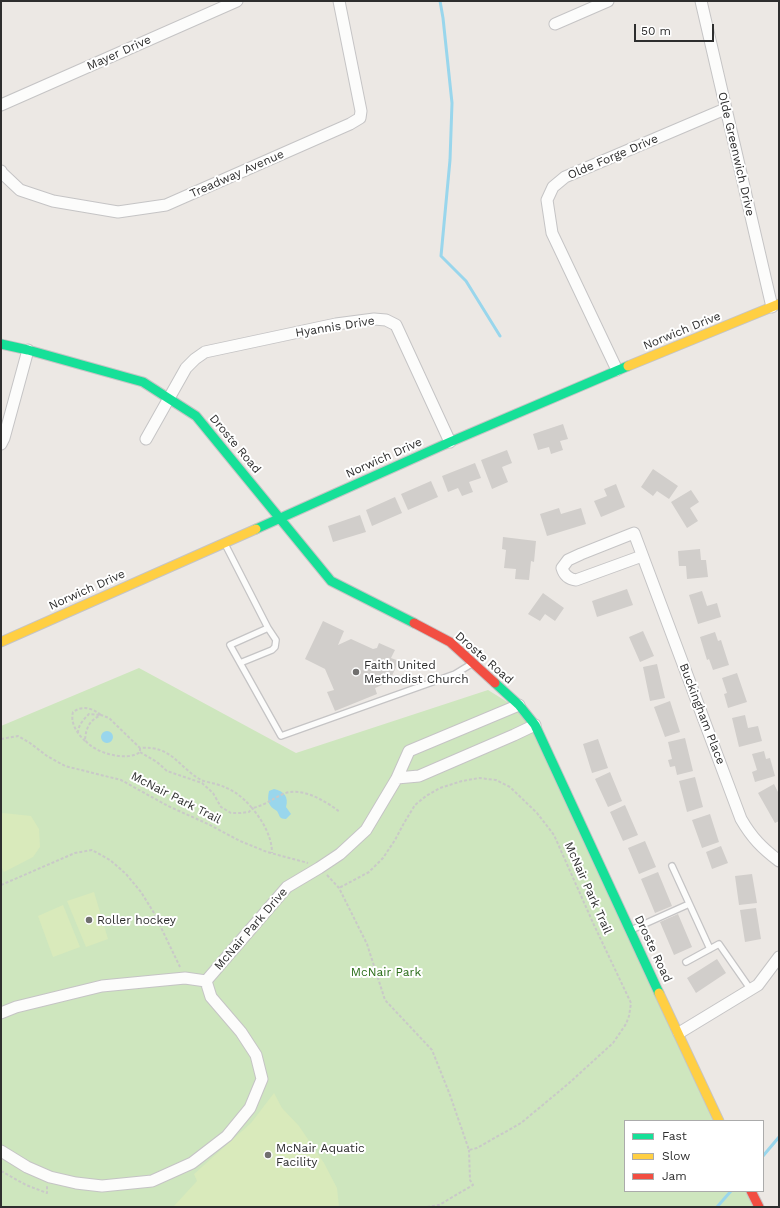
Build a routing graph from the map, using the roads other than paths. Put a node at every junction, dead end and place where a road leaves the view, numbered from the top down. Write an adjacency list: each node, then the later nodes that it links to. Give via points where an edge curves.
1 (237, 1): 6 (street, Mayer Drive)
2 (339, 1): 8 (street, Treadway Avenue, via 361,111 360,118 350,124 166,205 118,212 53,201 20,190)
3 (608, 1): 5 (street)
4 (701, 1): 7 (street, Olde Greenwich Drive)
5 (555, 24)
6 (1, 105)
7 (726, 109): 9 (street, Olde Greenwich Drive); 12 (street, Olde Forge Drive, via 565,177 553,187 547,200 552,233)
8 (1, 171)
9 (776, 306): 12 (street, Norwich Drive)
10 (1, 344): 11 (street, Droste Road)
11 (28, 350): 13 (street, Droste Road, via 143,382); 16 (street)
12 (617, 370): 15 (street, Norwich Drive)
13 (168, 397): 14 (street, Hyannis Drive); 15 (street, Hyannis Drive, via 186,368 205,352 336,324 386,320 396,325); 17 (street, Droste Road, via 196,416)
14 (146, 439)
15 (450, 442): 17 (street, Norwich Drive)
16 (1, 444)
17 (280, 517): 18 (street, Norwich Drive); 23 (street, Droste Road, via 331,581 450,642)
18 (224, 542): 20 (lane); 21 (street, Norwich Drive)
19 (642, 556): 19 (street, Buckingham Place, via 634,533 568,560 562,568 564,574 571,580 576,580); 27 (street, Buckingham Place, via 741,819 750,835)
20 (268, 628): 22 (lane, via 276,640 272,650); 22 (lane, via 230,645)
21 (1, 642)
22 (240, 663): 23 (lane, via 281,736 455,674)
23 (473, 663): 24 (street, Droste Road)
24 (519, 705): 25 (street, Droste Road); 26 (street, McNair Park Drive, via 409,751)
25 (535, 725): 26 (street, via 419,776); 30 (street, Droste Road)
26 (397, 778): 34 (street, McNair Park Drive, via 366,830 340,854 287,887)
27 (779, 861)
28 (672, 866): 29 (lane)
29 (689, 904): 30 (lane); 31 (lane)
30 (631, 930): 37 (street, Droste Road)
31 (710, 949): 33 (lane); 35 (lane, via 719,944)
32 (779, 957): 35 (street)
33 (686, 962)
34 (206, 980): 36 (street, McNair Park Drive, via 185,978 102,986); 39 (street, McNair Park Drive, via 210,997 241,1032 256,1055 262,1079 250,1108 227,1136 192,1163 152,1181 102,1186 76,1183 46,1175)
35 (752, 990): 37 (street)
36 (1, 1013)
37 (679, 1033): 38 (street, Droste Road)
38 (719, 1120)
39 (1, 1151)
40 (752, 1192): 41 (street)
41 (759, 1207)

